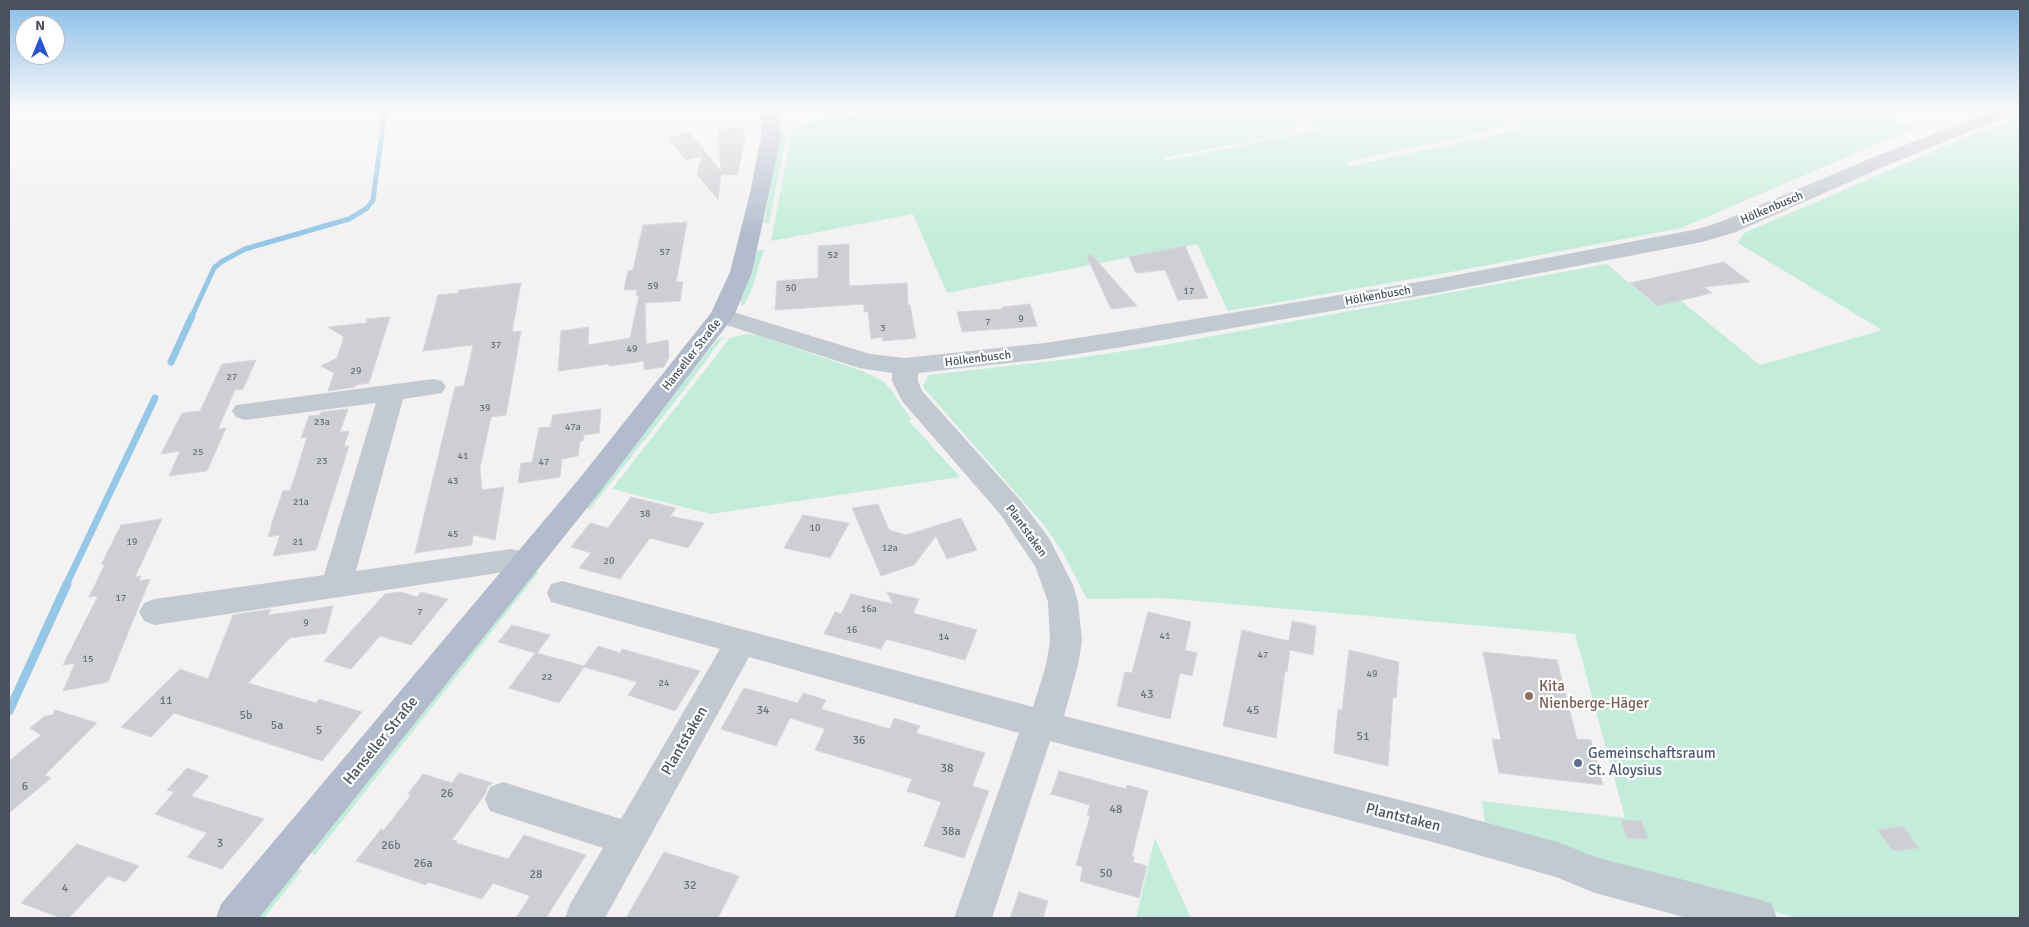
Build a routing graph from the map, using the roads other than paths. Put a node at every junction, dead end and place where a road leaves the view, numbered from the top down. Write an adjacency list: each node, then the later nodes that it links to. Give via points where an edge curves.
1 (768, 151): 3 (main road, Hanseller Straße, via 741,272)
2 (1905, 151): 4 (street, Hölkenbusch, via 1728,227 1702,235 1445,284 1116,340)
3 (722, 316): 4 (street, Hölkenbusch, via 868,362); 8 (main road, Hanseller Straße)
4 (905, 366): 13 (street, Plantstaken, via 905,381 911,395 1010,507 1038,546 1055,579 1063,602 1066,641 1062,665)
5 (434, 387): 6 (street)
6 (392, 392): 7 (street); 9 (street)
7 (245, 411)
8 (526, 563): 9 (street, via 511,560); 16 (main road, Hanseller Straße)
9 (337, 584): 11 (street)
10 (562, 594): 12 (street, Plantstaken)
11 (155, 612)
12 (741, 643): 13 (street, Plantstaken); 15 (street, Plantstaken)
13 (1042, 725): 18 (street, Plantstaken); 19 (street, Plantstaken, via 1436,826 1558,860 1594,875)
14 (502, 799): 15 (street)
15 (629, 839): 17 (street, Plantstaken)
16 (235, 918)
17 (584, 918)
18 (972, 918)
19 (1758, 918)

